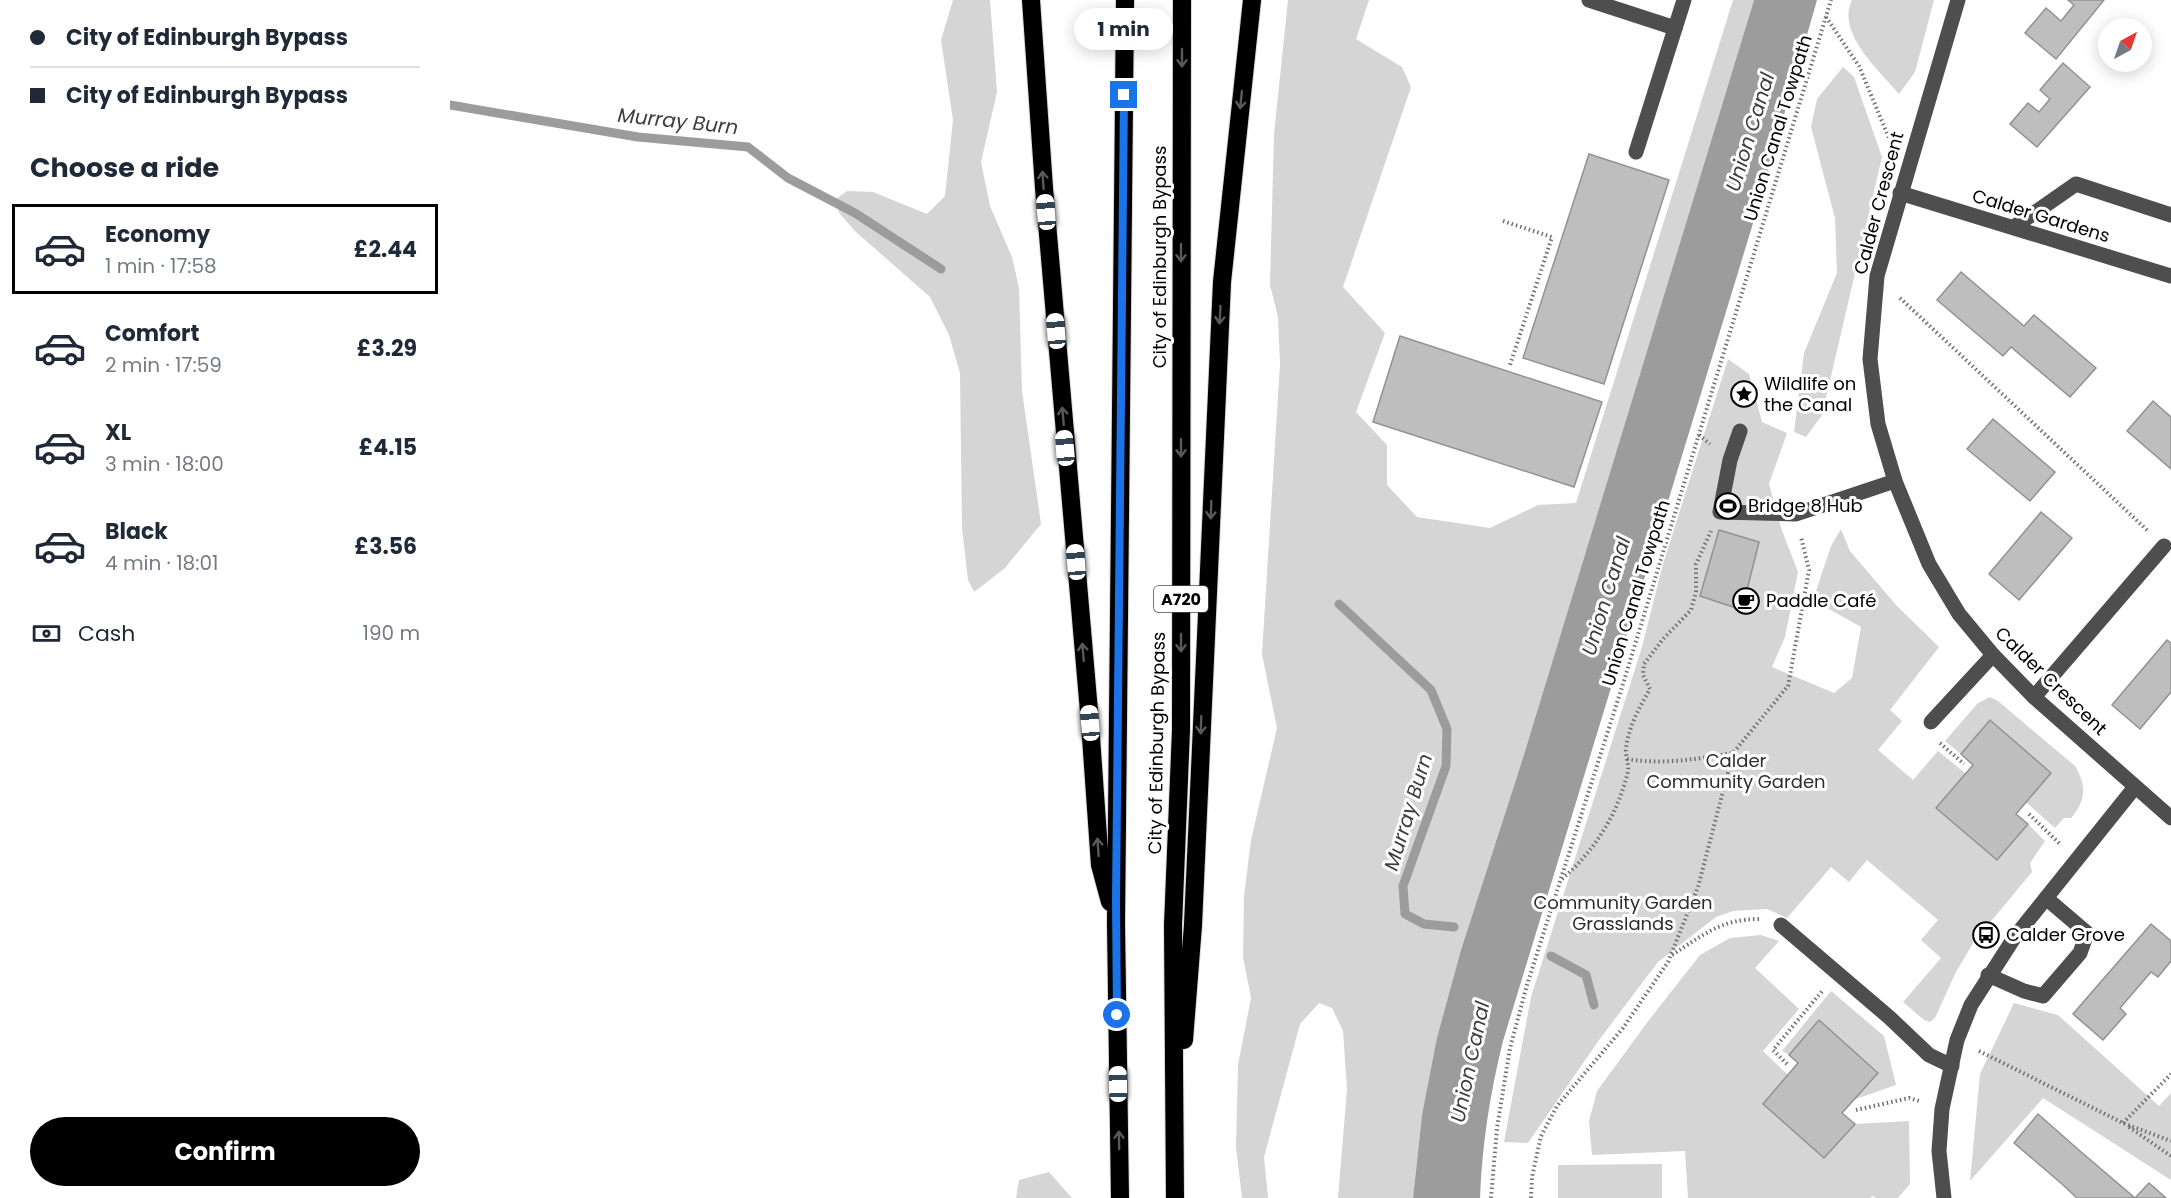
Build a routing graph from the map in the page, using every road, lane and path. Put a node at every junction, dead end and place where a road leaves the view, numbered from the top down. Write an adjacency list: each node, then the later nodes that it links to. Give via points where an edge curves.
1 (1031, 0): 37 (highway, one-way to 1, via 1100,865)
2 (1125, 0): 37 (highway, City of Edinburgh Bypass)
3 (1182, 0): 51 (highway, City of Edinburgh Bypass / A720, one-way to 51, via 1181,730 1173,926)
4 (1252, 0): 51 (highway, A720, one-way to 51, via 1221,282 1193,925)
5 (1589, 0): 10 (street)
6 (1684, 0): 10 (street)
7 (1831, 0): 9 (path, Union Canal Towpath)
8 (1958, 0): 12 (street, Calder Crescent)
9 (1826, 16): 12 (path, via 1859,66); 35 (path, Union Canal Towpath)
10 (1675, 28): 11 (street)
11 (1636, 152)
12 (1905, 176): 13 (street, Calder Crescent)
13 (1900, 193): 16 (street, Calder Gardens); 17 (street, Calder Crescent)
14 (2171, 215): 16 (street, via 2076,184)
15 (1503, 221): 19 (path, via 1552,237)
16 (2014, 228): 18 (street, Calder Gardens)
17 (1877, 276): 21 (street, Calder Crescent, via 1870,359 1878,424); 24 (path)
18 (2171, 276)
19 (1510, 364)
20 (1740, 431): 22 (street)
21 (1895, 481): 23 (street); 25 (street, Calder Crescent, via 1929,564 1959,614)
22 (1720, 512): 23 (street); 29 (path, via 1696,564 1696,592 1690,610 1644,664 1643,675 1650,689 1635,713)
23 (1796, 514): 28 (path, via 1809,570 1788,686)
24 (2164, 546): 26 (street)
25 (1993, 655): 26 (street, Calder Crescent); 27 (street)
26 (2034, 697): 31 (street, Calder Crescent)
27 (1931, 722): 30 (path, via 1937,740)
28 (1733, 753): 29 (path, via 1686,760); 39 (path, via 1698,888)
29 (1627, 759): 35 (path, via 1617,804 1598,840)
30 (1964, 764)
31 (2135, 787): 33 (street, Calder Crescent); 34 (street)
32 (2028, 814): 34 (path)
33 (2171, 818)
34 (2077, 859): 36 (street)
35 (1562, 879): 54 (path, Union Canal Towpath, via 1510,1048)
36 (2046, 898): 41 (street); 41 (street, via 2087,933 2080,953 2043,996)
37 (1116, 924): 52 (highway, City of Edinburgh Bypass, one-way to 37)
38 (1781, 925): 39 (path, via 1769,919 1748,919 1717,926); 40 (street)
39 (1671, 956): 55 (path, via 1623,1028 1557,1107 1541,1136)
40 (1837, 973): 43 (path, via 1773,1050); 44 (street, via 1929,1055)
41 (1988, 975): 42 (street)
42 (1957, 1040): 44 (street); 48 (path)
43 (1787, 1064)
44 (1952, 1066): 46 (street)
45 (2171, 1074): 48 (path)
46 (1942, 1109): 47 (path, via 1909,1098); 56 (street, via 1939,1151)
47 (1856, 1110)
48 (2123, 1123): 49 (path); 50 (path)
49 (2171, 1141)
50 (2171, 1156)
51 (1175, 1170): 53 (highway, City of Edinburgh Bypass / A720)
52 (1120, 1198)
53 (1175, 1198)
54 (1491, 1198)
55 (1531, 1198)
56 (1944, 1198)

